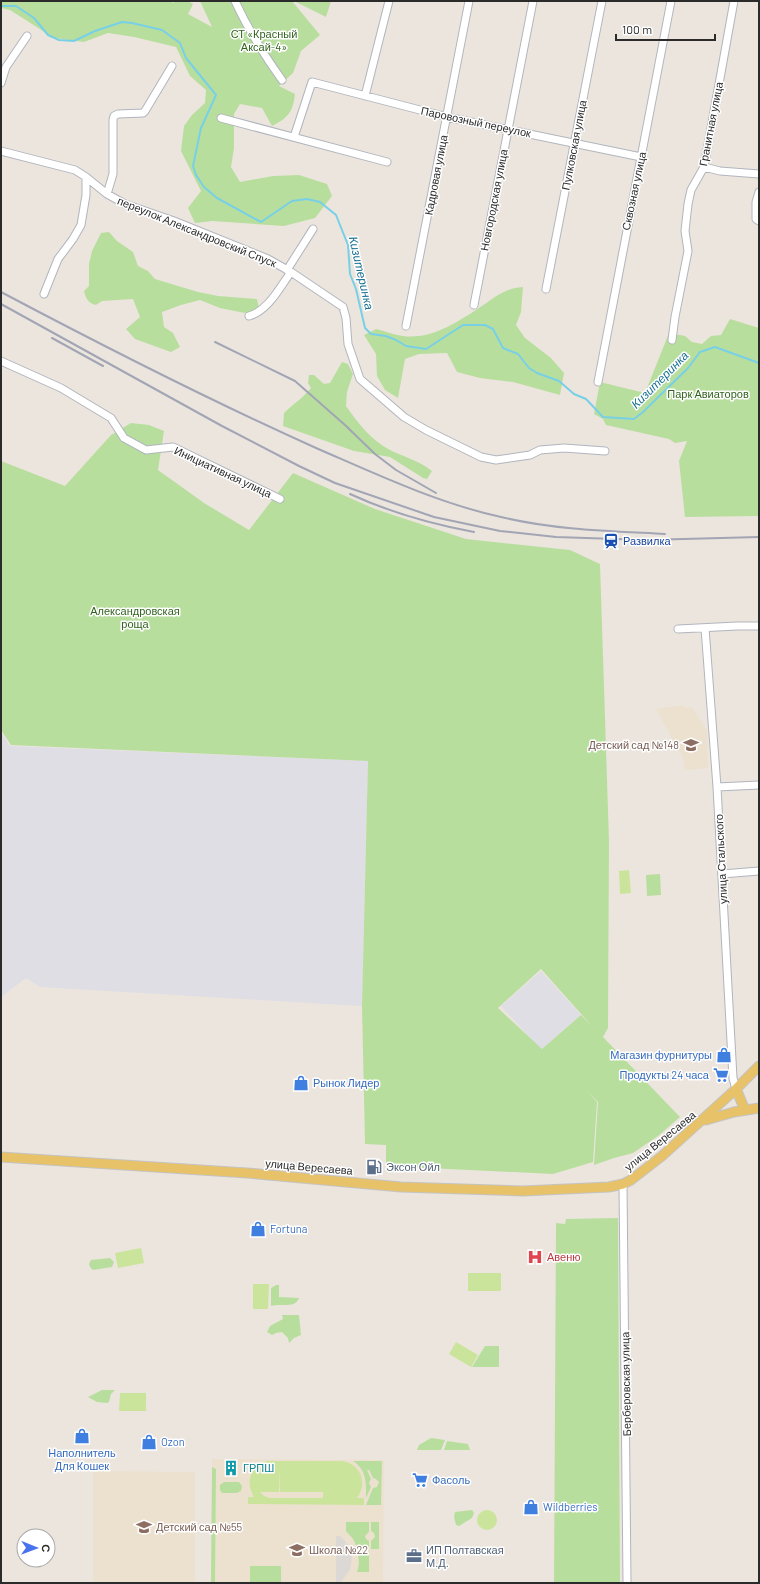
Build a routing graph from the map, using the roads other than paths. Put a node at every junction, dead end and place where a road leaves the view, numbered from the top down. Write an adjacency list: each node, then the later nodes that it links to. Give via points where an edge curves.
1 (235, 1): 10 (street, via 244,22)
2 (389, 1): 12 (street)
3 (469, 1): 13 (street, Кадровая улица)
4 (533, 1): 15 (street, Новгородская улица)
5 (602, 1): 17 (street, Пулковская улица)
6 (671, 1): 19 (street, Сквозная улица)
7 (734, 1): 21 (street, Гранитная улица)
8 (27, 36): 11 (street, via 6,67)
9 (172, 66): 25 (street, переулок Александровский Спуск, via 143,113 114,116 113,174)
10 (282, 80)
11 (1, 83)
12 (365, 96): 13 (street, Паровозный переулок); 16 (street, Паровозный переулок, via 312,82)
13 (448, 117): 15 (street, Паровозный переулок); 33 (street, Кадровая улица)
14 (221, 118): 16 (street)
15 (508, 129): 17 (street, Паровозный переулок); 31 (street, Новгородская улица)
16 (294, 137): 20 (street)
17 (575, 143): 19 (street, Паровозный переулок); 29 (street, Пулковская улица)
18 (1, 151): 23 (street, переулок Александровский Спуск, via 75,170)
19 (641, 157): 36 (street, Сквозная улица)
20 (387, 162)
21 (704, 167): 22 (street); 34 (street, Гранитная улица, via 691,190 688,204 685,231 688,251)
22 (759, 174)
23 (86, 177): 25 (street, переулок Александровский Спуск); 30 (street, via 81,225 58,259)
24 (759, 192): 26 (street, via 756,202 756,219)
25 (107, 194): 28 (street, переулок Александровский Спуск, via 125,204 268,259)
26 (759, 221)
27 (314, 230): 28 (street, переулок Александровский Спуск)
28 (289, 271): 32 (street, переулок Александровский Спуск, via 264,308); 37 (street, переулок Александровский Спуск, via 343,307 348,344 360,380 404,417 426,430 481,457 496,460 530,455 540,450 564,448)
29 (546, 289)
30 (44, 294)
31 (474, 305)
32 (249, 316)
33 (406, 326)
34 (672, 340)
35 (1, 361): 38 (street, Инициативная улица, via 61,388 111,418 124,438 146,450 173,447)
36 (598, 382)
37 (606, 451)
38 (280, 499)
39 (759, 626): 40 (street)
40 (705, 628): 41 (street); 43 (street, улица Стальского)
41 (678, 629)
42 (759, 785): 43 (street)
43 (717, 787): 45 (street, улица Стальского)
44 (759, 871): 45 (street)
45 (722, 874): 47 (street, улица Стальского, via 733,1078)
46 (759, 1066): 47 (main road)
47 (736, 1089): 49 (main road); 50 (main road)
48 (759, 1108): 49 (main road, улица Вересаева)
49 (745, 1110): 50 (main road, улица Вересаева)
50 (701, 1122): 52 (main road, улица Вересаева, via 662,1156)
51 (1, 1157): 52 (main road, улица Вересаева, via 247,1173 401,1187 523,1191 591,1189)
52 (623, 1184): 53 (street, Берберовская улица)
53 (627, 1583)

